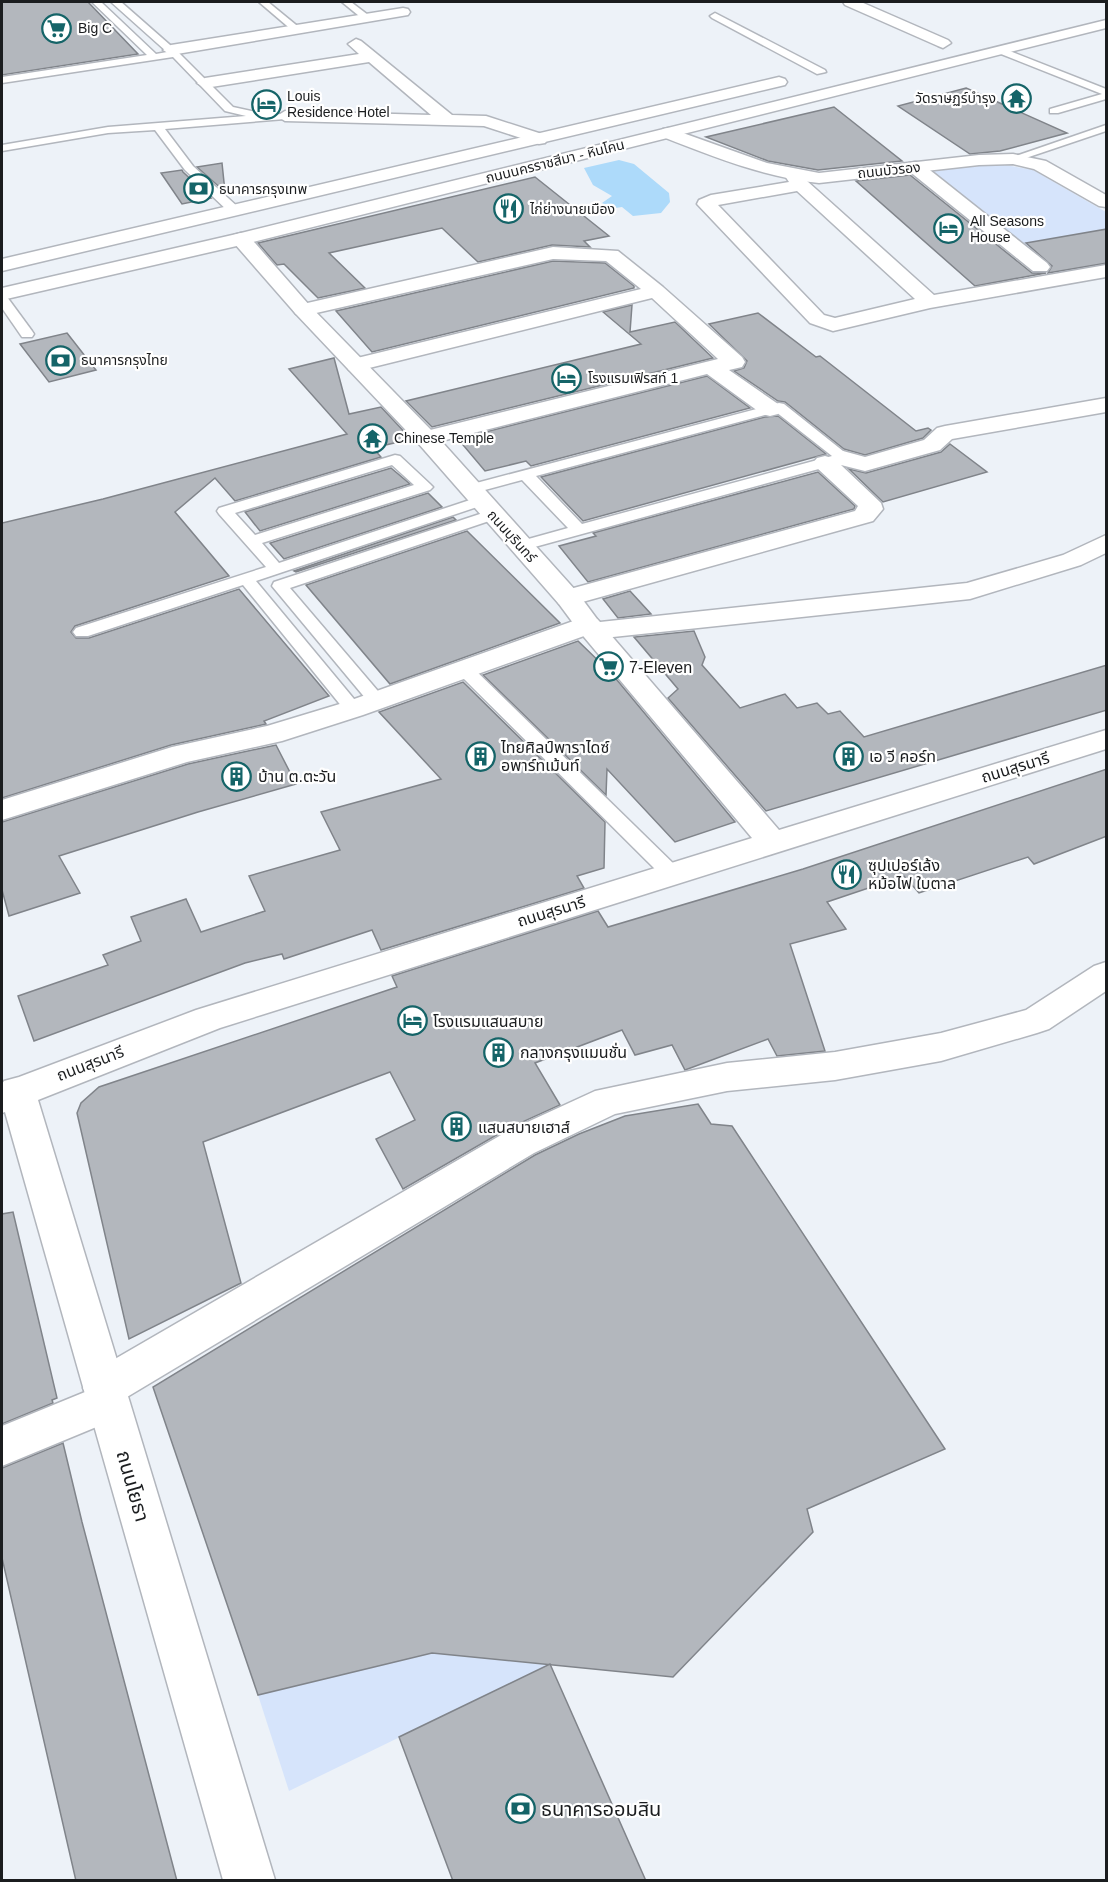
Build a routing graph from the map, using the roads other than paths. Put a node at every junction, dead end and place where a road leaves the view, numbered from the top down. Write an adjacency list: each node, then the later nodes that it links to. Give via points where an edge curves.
1 (96, 2): 15 (lane)
2 (116, 2): 14 (lane)
3 (263, 2): 11 (lane)
4 (345, 2): 8 (lane)
5 (850, 2): 12 (street, via 949,42)
6 (403, 12): 8 (street)
7 (715, 16): 17 (lane)
8 (367, 18): 9 (street)
9 (331, 24): 11 (street); 16 (street)
10 (1107, 24): 13 (street, ถนนนครราชสีมา - หินโคน)
11 (296, 29): 14 (street)
12 (921, 48)
13 (999, 50): 20 (lane); 26 (street, ถนนนครราชสีมา - หินโคน)
14 (173, 52): 15 (lane); 19 (lane)
15 (154, 57): 18 (lane)
16 (372, 57): 19 (street); 23 (street)
17 (827, 71): 27 (street, ถนนนครราชสีมา - หินโคน)
18 (2, 80)
19 (205, 82): 22 (lane, via 229,109)
20 (1107, 94): 21 (lane)
21 (1054, 111)
22 (285, 116): 23 (street); 24 (lane)
23 (448, 120): 27 (street, via 486,121)
24 (157, 125): 28 (lane); 33 (lane)
25 (1107, 128): 29 (lane)
26 (669, 133): 31 (street, ถนนบัวรอง); 34 (street, ถนนนครราชสีมา - หินโคน)
27 (539, 139): 33 (street, ถนนนครราชสีมา - หินโคน)
28 (2, 148)
29 (1013, 159): 30 (street, ถนนบัวรอง); 32 (street, ถนนบัวรอง, via 1040,165)
30 (915, 167): 31 (street, ถนนบัวรอง); 36 (street)
31 (797, 181): 41 (street); 41 (street, via 706,204 824,323 833,325)
32 (1107, 202)
33 (226, 213): 34 (street, ถนนบุรินทร์); 35 (street, ถนนนครราชสีมา - หินโคน)
34 (241, 239): 39 (street, ถนนนครราชสีมา - หินโคน); 42 (street, ถนนบุรินทร์)
35 (2, 265)
36 (1040, 267)
37 (1107, 271): 41 (street)
38 (656, 291): 42 (street, via 611,255 553,253); 44 (street); 45 (street, via 734,362)
39 (2, 294)
40 (2, 300): 43 (lane)
41 (930, 303)
42 (303, 310): 44 (street, ถนนบุรินทร์)
43 (27, 334)
44 (357, 365): 48 (street, ถนนบุรินทร์)
45 (711, 367): 47 (street); 48 (street)
46 (1107, 405): 49 (street, via 945,433 932,445 865,464)
47 (770, 409): 49 (lane, via 779,407); 50 (lane)
48 (426, 438): 51 (street, ถนนบุรินทร์)
49 (834, 460): 52 (lane); 58 (street, via 868,503 871,509 864,516)
50 (525, 474): 51 (lane); 52 (lane)
51 (481, 502): 55 (street, ถนนบุรินทร์); 56 (lane); 62 (lane, via 280,586)
52 (579, 530): 55 (lane)
53 (252, 541): 53 (lane, via 225,511 395,459 425,487); 56 (lane)
54 (1107, 543): 59 (street, via 1072,560 970,591)
55 (520, 546): 58 (street, ถนนบุรินทร์)
56 (276, 569): 57 (lane)
57 (246, 579): 60 (lane); 62 (lane)
58 (568, 598): 59 (street, ถนนบุรินทร์)
59 (591, 628): 61 (street); 65 (street, ถนนบุรินทร์)
60 (82, 632)
61 (464, 669): 62 (street); 66 (lane)
62 (365, 705): 64 (street, via 272,734 182,754)
63 (1107, 739): 65 (street, ถนนสุรนารี)
64 (2, 810)
65 (773, 843): 66 (street, ถนนสุรนารี)
66 (672, 874): 68 (street, ถนนสุรนารี, via 208,1019)
67 (1107, 975): 69 (street, via 1037,1020 941,1047 835,1066 727,1077 608,1101 521,1142)
68 (9, 1095): 69 (street, ถนนโยธา)
69 (106, 1395): 70 (street); 71 (street, ถนนโยธา)
70 (2, 1446)
71 (249, 1881)

